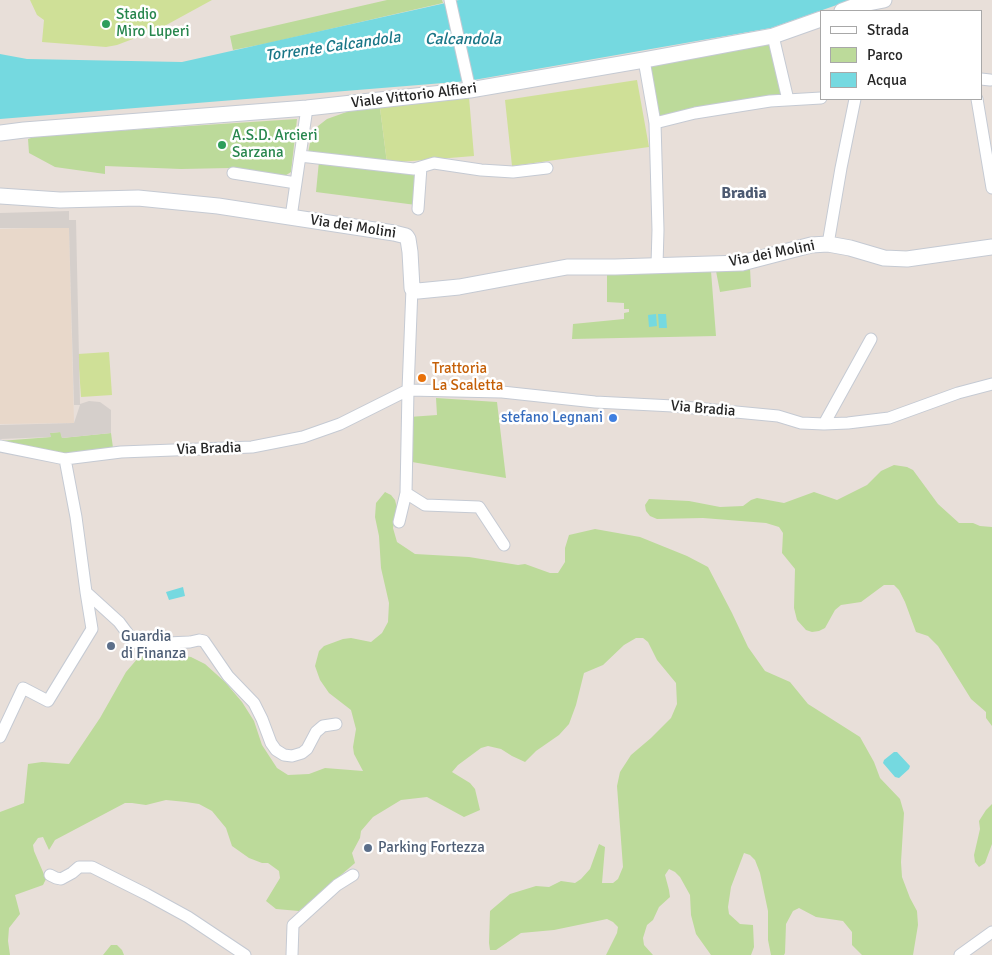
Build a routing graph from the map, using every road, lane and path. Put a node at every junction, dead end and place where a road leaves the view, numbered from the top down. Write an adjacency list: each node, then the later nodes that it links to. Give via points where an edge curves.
1 (450, 0): 7 (street)
2 (884, 0): 3 (street)
3 (845, 10)
4 (820, 19): 5 (street, Viale Vittorio Alfieri)
5 (773, 36): 6 (street, Viale Vittorio Alfieri); 9 (street)
6 (644, 60): 7 (street, Viale Vittorio Alfieri); 13 (street)
7 (470, 90): 12 (street, Viale Vittorio Alfieri)
8 (820, 98): 9 (street)
9 (788, 100): 13 (street, via 742,105)
10 (855, 100): 24 (street, Via dei Molini)
11 (977, 100): 20 (street)
12 (308, 108): 14 (street, Viale Vittorio Alfieri); 15 (street)
13 (654, 123): 26 (street)
14 (0, 134)
15 (300, 156): 16 (street, via 414,169); 19 (street)
16 (421, 167): 17 (street, via 434,163 513,172); 22 (street)
17 (547, 168)
18 (233, 173): 19 (street)
19 (296, 183): 23 (street)
20 (992, 188)
21 (0, 196): 23 (street, Via dei Molini, via 60,200 138,198)
22 (418, 210)
23 (291, 217): 27 (street, Via dei Molini, via 406,236 410,245)
24 (828, 244): 25 (street, Via dei Molini, via 884,258 907,259); 26 (street, Via dei Molini, via 742,263)
25 (992, 247)
26 (657, 265): 27 (street, Via dei Molini, via 567,267 459,287 418,291)
27 (412, 288): 30 (street)
28 (871, 339): 31 (street)
29 (992, 384): 31 (street, Via Bradia, via 889,418)
30 (408, 390): 31 (street, Via Bradia, via 502,392 778,416 801,423); 33 (street, Via Bradia, via 340,424 303,437 252,448 121,452); 34 (street)
31 (824, 424)
32 (0, 446): 33 (street, Via Bradia)
33 (66, 459): 37 (street)
34 (406, 492): 35 (street); 36 (street, via 425,505 480,507)
35 (399, 522)
36 (504, 545)
37 (86, 592): 38 (street, via 119,622 134,642 204,642 228,676 254,703 271,743 284,755 302,753 323,726); 39 (street, via 92,629 48,700 23,688)
38 (336, 724)
39 (0, 737)
40 (50, 875): 43 (street, via 61,879 79,867 92,867 188,917)
41 (353, 875): 44 (street, via 331,890 293,925)
42 (992, 932): 45 (street)
43 (245, 955)
44 (292, 955)
45 (960, 955)

